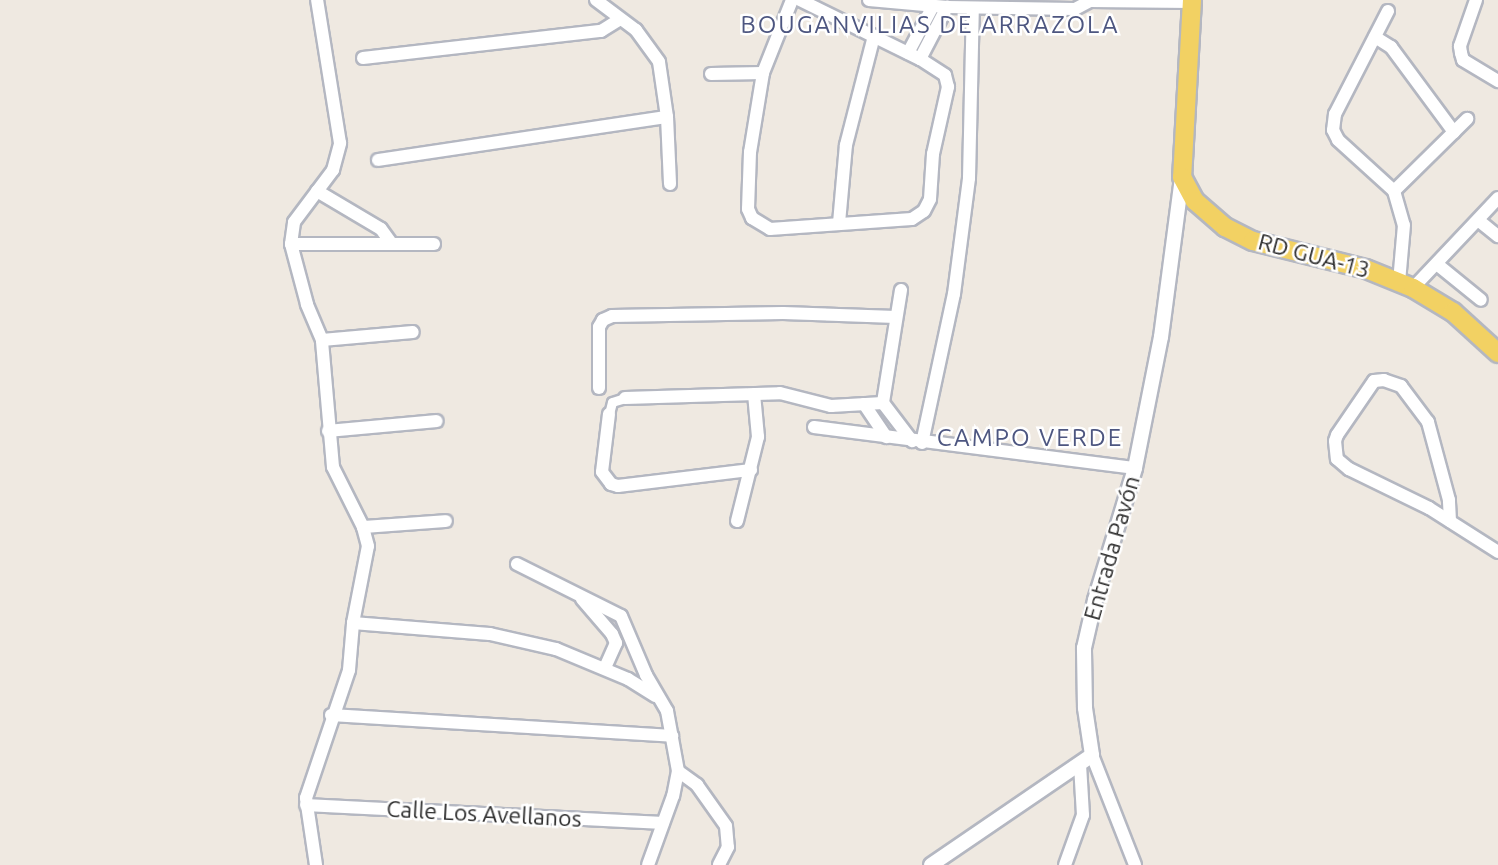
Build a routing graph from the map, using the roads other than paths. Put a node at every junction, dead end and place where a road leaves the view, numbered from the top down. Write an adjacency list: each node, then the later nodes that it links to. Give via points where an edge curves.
1 (317, 0): 28 (street, via 340,143 333,170)
2 (596, 0): 14 (street)
3 (792, 0): 19 (street)
4 (869, 0): 10 (street)
5 (1476, 0): 21 (street, via 1461,53 1464,60)
6 (1090, 1): 7 (street); 12 (street, via 1075,9)
7 (1143, 1): 8 (street)
8 (1192, 1): 26 (main road)
9 (808, 2): 15 (street)
10 (933, 6): 11 (street); 17 (street)
11 (947, 7): 12 (street); 17 (street)
12 (973, 8): 55 (street, via 969,178 954,294)
13 (1388, 11): 16 (street)
14 (620, 19): 18 (street, via 601,31); 22 (street, via 636,30 659,62)
15 (874, 36): 17 (street); 32 (street, via 846,145)
16 (1376, 37): 24 (street, via 1391,47); 29 (street, via 1335,114 1333,130 1338,140)
17 (914, 56): 32 (street, via 945,75 948,87 933,154 930,200 912,219)
18 (363, 58)
19 (763, 73): 20 (street); 32 (street, via 750,152 750,214 760,226 770,229)
20 (711, 74)
21 (1498, 81)
22 (667, 117): 25 (street); 27 (street)
23 (1467, 119): 24 (street)
24 (1454, 132): 29 (street)
25 (377, 160)
26 (1182, 177): 38 (main road, RD GUA-13, via 1203,210 1239,235 1267,247 1366,269); 56 (street, Entrada Pavón, via 1161,337)
27 (670, 184)
28 (317, 191): 34 (street, via 381,229); 35 (street, via 298,216)
29 (1394, 191): 38 (street, via 1404,225)
30 (1498, 199): 31 (street)
31 (1479, 220): 33 (street); 37 (street)
32 (839, 223)
33 (1498, 236)
34 (391, 243): 35 (street); 36 (street)
35 (291, 244): 43 (street)
36 (434, 244)
37 (1438, 265): 38 (street); 40 (street)
38 (1406, 285): 44 (main road, RD GUA-13, via 1453,312)
39 (901, 290): 41 (street)
40 (1481, 300)
41 (896, 317): 45 (street, via 783,313 612,316 599,327); 48 (street)
42 (413, 332): 43 (street)
43 (322, 340): 53 (street)
44 (1498, 354)
45 (599, 388)
46 (754, 394): 47 (street); 49 (street, via 780,393 818,405); 57 (street, via 758,437)
47 (625, 398): 50 (street, via 612,402)
48 (883, 403): 49 (street); 55 (street)
49 (864, 404): 54 (street)
50 (609, 414): 57 (street, via 602,472 611,484)
51 (437, 421): 53 (street)
52 (814, 427): 54 (street)
53 (328, 431): 61 (street, via 333,467)
54 (886, 437): 55 (street)
55 (917, 442): 56 (street)
56 (1135, 468): 70 (street, Entrada Pavón, via 1084,648)
57 (751, 470): 59 (street)
58 (446, 521): 61 (street)
59 (737, 521)
60 (1450, 521): 60 (street, via 1449,500 1428,422 1401,386 1374,381 1337,435 1337,459); 62 (street)
61 (363, 527): 65 (street, via 368,546)
62 (1498, 552)
63 (517, 564): 64 (street)
64 (575, 591): 66 (street, via 616,643); 67 (street, via 621,616)
65 (354, 623): 66 (street, via 490,634 556,649); 68 (street, via 349,670)
66 (605, 668): 67 (street)
67 (658, 697): 69 (street)
68 (331, 715): 69 (street); 73 (street)
69 (673, 736): 72 (street)
70 (1092, 755): 71 (street); 80 (street)
71 (1080, 765): 78 (street); 79 (street, via 1083,815)
72 (678, 771): 74 (street); 77 (street, via 697,785 726,826 728,847)
73 (306, 805): 74 (street, Calle Los Avellanos); 75 (street)
74 (663, 823): 76 (street)
75 (316, 865)
76 (648, 865)
77 (719, 865)
78 (931, 865)
79 (1065, 865)
80 (1135, 865)

